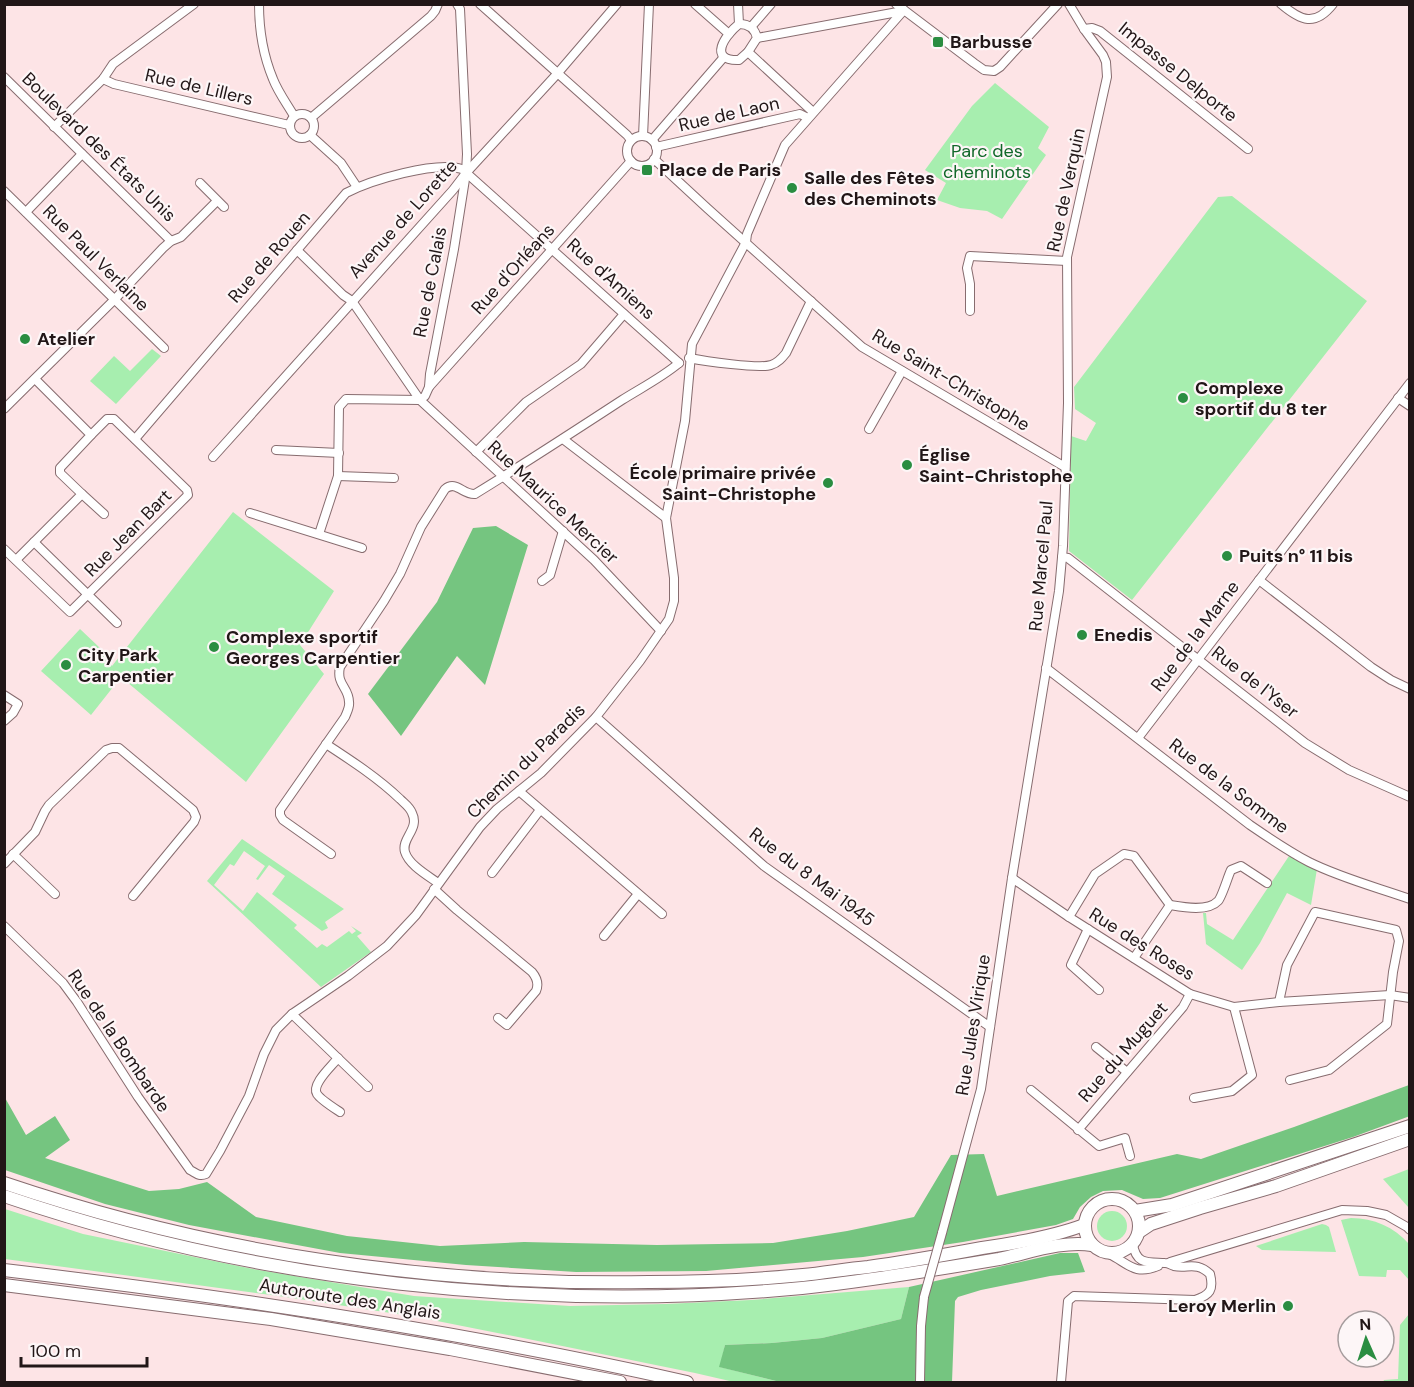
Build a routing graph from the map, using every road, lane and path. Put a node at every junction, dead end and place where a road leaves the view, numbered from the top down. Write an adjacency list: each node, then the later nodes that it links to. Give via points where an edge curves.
1 (194, 4): 26 (street, via 113,64)
2 (259, 4): 28 (street, via 259,23 273,80)
3 (438, 4): 29 (street, via 431,16)
4 (457, 4): 40 (street, Rue de Calais)
5 (480, 4): 24 (street)
6 (617, 4): 24 (street, Avenue de Lorette)
7 (649, 4): 33 (street)
8 (695, 4): 20 (street)
9 (738, 4): 17 (street)
10 (771, 4): 18 (street)
11 (896, 4): 16 (street)
12 (1058, 4): 16 (street, via 994,71 984,70)
13 (1069, 4): 19 (street, Rue de Verquin)
14 (1281, 4): 15 (street, via 1306,20 1315,19)
15 (1333, 4)
16 (904, 10): 21 (street); 27 (street, Chemin du Paradis)
17 (739, 24): 18 (street); 20 (street)
18 (751, 27): 21 (street)
19 (1084, 29): 36 (street, Impasse Delporte, via 1100,31); 49 (street, Rue de Verquin, via 1103,55 1107,77)
20 (729, 34): 23 (street, via 722,44)
21 (757, 38): 22 (street)
22 (748, 52): 23 (street, via 739,60); 27 (street)
23 (724, 57): 35 (street)
24 (557, 74): 34 (street); 40 (street, Avenue de Lorette)
25 (4, 77): 31 (street, Boulevard des États Unis)
26 (103, 79): 30 (street, Rue de Lillers); 31 (street)
27 (811, 115): 35 (street, Rue de Laon); 46 (street, Chemin du Paradis, via 785,145)
28 (294, 117): 29 (street, via 301,114); 30 (street)
29 (311, 118): 32 (street, via 314,129)
30 (289, 125): 32 (street, via 296,137)
31 (54, 127): 37 (street, Boulevard des États Unis)
32 (310, 135): 42 (street, via 341,163)
33 (643, 136): 34 (street); 35 (street)
34 (631, 141): 39 (street, via 627,153)
35 (654, 143): 38 (street)
36 (1248, 149)
37 (82, 154): 44 (street); 45 (street, Boulevard des États Unis)
38 (654, 159): 39 (street, via 646,165); 46 (street, Rue Saint-Christophe)
39 (631, 161): 48 (street, Rue d'Orléans)
40 (466, 173): 42 (street, Rue de Rouen, via 454,167 428,169); 48 (street, Rue d'Amiens); 51 (street, Avenue de Lorette); 61 (street, Rue de Calais)
41 (200, 183): 45 (street, via 220,204)
42 (357, 187): 47 (street, Rue de Rouen, via 346,193)
43 (4, 191): 44 (street, Rue Paul Verlaine)
44 (26, 212): 50 (street, Rue Paul Verlaine)
45 (171, 241): 50 (street)
46 (746, 242): 52 (street, Rue Saint-Christophe); 56 (street, Chemin du Paradis, via 694,338)
47 (297, 250): 51 (street, Rue Maurice Mercier); 68 (street, Rue de Rouen)
48 (553, 250): 54 (street, Rue d'Amiens); 61 (street, Rue d'Orléans)
49 (1067, 261): 53 (street, via 970,256); 74 (street, Rue de Verquin)
50 (114, 300): 55 (street, Rue Paul Verlaine); 59 (street)
51 (352, 301): 63 (street, Rue Maurice Mercier); 73 (street, Avenue de Lorette)
52 (811, 301): 56 (street, via 786,353 770,366); 58 (street, Rue Saint-Christophe, via 862,347)
53 (970, 311)
54 (624, 314): 57 (street, Rue d'Amiens); 71 (street, via 580,364 526,402)
55 (164, 348)
56 (689, 361): 57 (street); 81 (street, Chemin du Paradis, via 684,421)
57 (680, 363): 69 (street)
58 (902, 370): 66 (street); 74 (street, Rue Saint-Christophe)
59 (35, 379): 65 (street); 67 (street)
60 (1410, 383): 62 (street, Rue de la Marne)
61 (429, 387): 63 (street, Rue d'Orléans)
62 (1398, 398): 64 (street); 89 (street, Rue de la Marne)
63 (420, 400): 71 (street, Rue Maurice Mercier); 72 (street, via 346,399 339,406)
64 (1410, 406)
65 (4, 409)
66 (869, 429)
67 (91, 435): 68 (street, Rue Jean Bart, via 107,419 114,419); 78 (street, via 60,468)
68 (135, 439): 91 (street, Rue Jean Bart, via 188,495)
69 (563, 439): 76 (street); 81 (street)
70 (276, 450): 72 (street)
71 (476, 452): 76 (street, Rue Maurice Mercier)
72 (339, 453): 75 (street)
73 (213, 457)
74 (1065, 467): 87 (street, Rue Marcel Paul)
75 (338, 476): 77 (street); 83 (street)
76 (503, 476): 82 (street, Rue Maurice Mercier); 101 (street, via 472,495 453,485 445,489 421,527 400,574 343,662 339,677 349,696 349,706)
77 (394, 478)
78 (82, 494): 80 (street); 84 (street)
79 (250, 513): 83 (street)
80 (104, 514)
81 (666, 518): 93 (street, Chemin du Paradis, via 674,601)
82 (563, 531): 90 (street, via 550,575); 93 (street, Rue Maurice Mercier)
83 (319, 534): 85 (street)
84 (34, 542): 88 (street); 91 (street)
85 (362, 548)
86 (4, 549): 88 (street)
87 (1062, 557): 94 (street, Rue de l'Yser); 95 (street, Rue Marcel Paul)
88 (16, 560): 91 (street, Rue Jean Bart, via 70,612)
89 (1259, 580): 94 (street, Rue de la Marne); 96 (street, via 1371,667)
90 (542, 581)
91 (88, 595): 92 (street)
92 (117, 623)
93 (661, 631): 98 (street, Chemin du Paradis)
94 (1199, 659): 100 (street, Rue de la Marne); 103 (street, Rue de l'Yser, via 1328,758)
95 (1046, 668): 100 (street, Rue de la Somme); 109 (street, Rue Jules Virique)
96 (1410, 688)
97 (4, 695): 99 (street, via 18,704)
98 (596, 717): 102 (street, Chemin du Paradis); 131 (street, Rue du 8 Mai 1945, via 764,866)
99 (4, 721)
100 (1138, 738): 115 (street, Rue de la Somme, via 1281,846 1340,875)
101 (326, 744): 106 (street, via 284,803 280,815); 111 (street, via 375,777 409,808 414,824 404,851)
102 (519, 791): 104 (street); 111 (street, Chemin du Paradis, via 480,827)
103 (1410, 797)
104 (540, 810): 108 (street); 113 (street)
105 (13, 854): 107 (street); 112 (street); 114 (street, via 35,832 49,805 106,750 119,748 193,810 196,817)
106 (331, 854)
107 (4, 864)
108 (492, 873)
109 (1012, 878): 118 (street, Rue des Roses); 131 (street, Rue Jules Virique)
110 (1267, 883): 116 (street, via 1241,866 1231,870 1218,901 1209,906 1187,909)
111 (436, 886): 129 (street, Chemin du Paradis, via 387,946); 130 (street, via 457,910 537,980 536,991 507,1025)
112 (55, 894)
113 (638, 894): 117 (street); 121 (street)
114 (133, 896)
115 (1410, 899)
116 (1170, 905): 118 (street, via 1134,856 1124,854 1095,874); 122 (street)
117 (662, 914)
118 (1070, 917): 120 (street, Rue des Roses)
119 (4, 926): 144 (street, Rue de la Bombarde, via 63,983 190,1170)
120 (1088, 929): 122 (street, Rue des Roses); 123 (street, via 1071,965)
121 (604, 936)
122 (1134, 958): 124 (street, Rue des Roses)
123 (1100, 990)
124 (1190, 994): 128 (street, Rue des Roses); 134 (street, Rue du Muguet)
125 (1390, 995): 126 (street, Rue des Roses); 127 (street, Rue des Roses); 127 (street, via 1399,941 1396,930 1316,912 1287,965); 135 (street, via 1387,1024 1329,1070)
126 (1410, 998)
127 (1279, 1002): 128 (street, Rue des Roses)
128 (1234, 1007): 138 (street, via 1252,1075 1232,1091)
129 (292, 1014): 133 (street); 144 (street, Chemin du Paradis, via 276,1030 249,1095)
130 (498, 1018)
131 (990, 1027): 158 (street, Rue Jules Virique, bridge, via 981,1089 924,1297)
132 (1096, 1047): 134 (street)
133 (338, 1058): 136 (street); 139 (street, via 316,1087 317,1094)
134 (1126, 1072): 141 (street, Rue du Muguet)
135 (1290, 1080)
136 (368, 1087)
137 (1031, 1090): 141 (street)
138 (1194, 1098)
139 (340, 1112)
140 (1410, 1126): 147 (highway, via 1172,1205)
141 (1078, 1130): 143 (street, via 1099,1146 1125,1138)
142 (1410, 1139): 150 (highway, via 1151,1224)
143 (1130, 1156)
144 (203, 1175)
145 (4, 1183): 148 (highway, via 144,1224 251,1247 357,1265 532,1281 695,1282 801,1275 1005,1245)
146 (4, 1196): 151 (highway, via 141,1237 249,1260 356,1278 531,1294 699,1294 801,1288 901,1276 1066,1245)
147 (1135, 1211): 148 (highway, via 1122,1200 1104,1199 1090,1209); 150 (highway, via 1139,1225)
148 (1084, 1225): 151 (highway)
149 (1410, 1230): 153 (street, via 1386,1215 1342,1210)
150 (1136, 1238): 152 (highway, via 1126,1250); 153 (street, via 1134,1250 1138,1258 1154,1264)
151 (1092, 1245): 152 (highway)
152 (1109, 1254): 153 (street, via 1132,1269 1153,1269)
153 (1168, 1263): 159 (street, via 1204,1269 1212,1281 1208,1295 1195,1300 1074,1296 1068,1300)
154 (4, 1270): 157 (highway, Autoroute des Anglais, via 273,1304 426,1329)
155 (4, 1285): 156 (highway, Autoroute des Anglais, via 271,1319)
156 (620, 1383)
157 (687, 1383)
158 (920, 1383)
159 (1061, 1383)

